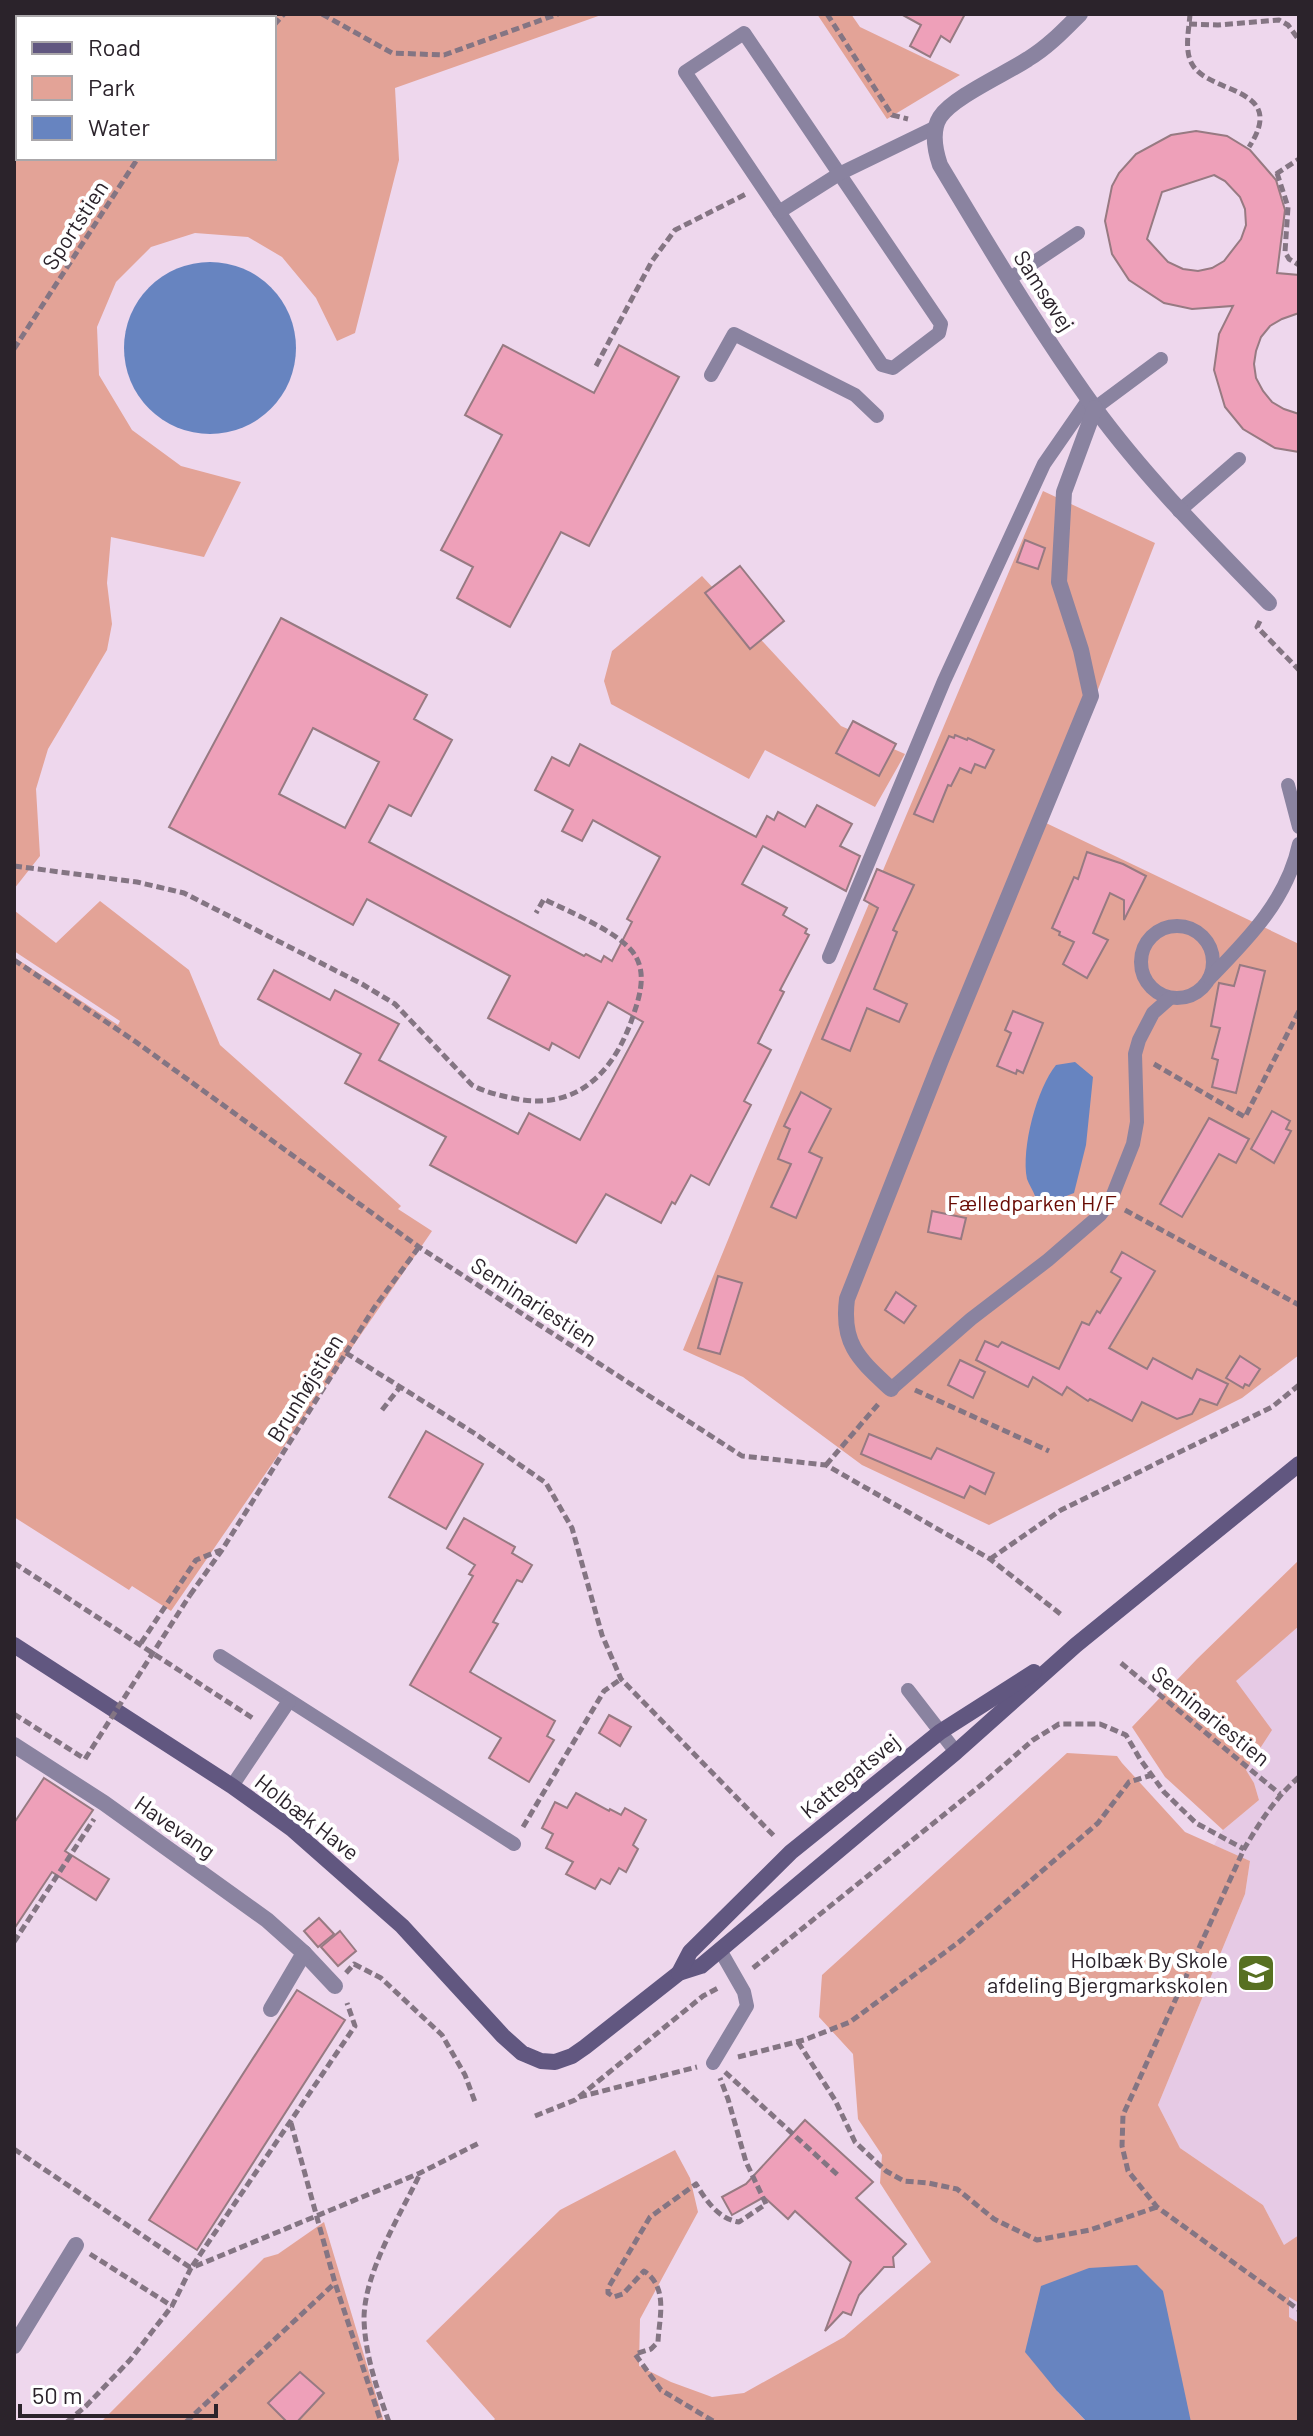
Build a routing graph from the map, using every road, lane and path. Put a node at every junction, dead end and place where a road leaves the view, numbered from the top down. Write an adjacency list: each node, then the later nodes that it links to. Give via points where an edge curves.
1 (322, 14): 2 (path, via 392,53 444,55)
2 (558, 14)
3 (827, 14): 8 (path, via 892,115)
4 (1080, 14): 8 (street, via 1031,57 957,101)
5 (1190, 14): 6 (path)
6 (1189, 24): 7 (path, via 1279,20); 9 (path, via 1187,52 1196,71 1238,92 1258,110 1259,124)
7 (1299, 40)
8 (936, 127): 12 (lane); 17 (street, Samsøvej, via 934,148 940,165)
9 (1249, 147)
10 (1299, 159): 16 (path, via 1275,174 1288,207 1285,252)
11 (137, 160): 18 (path, Sportstien)
12 (839, 174): 13 (lane, via 744,33 685,72); 14 (lane); 14 (lane, via 941,324 939,333 893,368 882,365)
13 (762, 186): 14 (lane); 20 (path, via 675,230 652,261)
14 (779, 212)
15 (1078, 233): 17 (lane)
16 (1299, 265)
17 (1009, 279): 22 (street, Samsøvej)
18 (14, 349)
19 (1161, 359): 22 (lane)
20 (596, 366)
21 (711, 375): 23 (lane, via 734,334 855,395)
22 (1092, 404): 25 (street, Samsøvej); 33 (lane, via 1044,464 944,681); 45 (street, via 1064,492 1059,582 1091,696 847,1299 845,1322 856,1355)
23 (877, 416)
24 (1239, 459): 25 (lane)
25 (1179, 511): 26 (street, Samsøvej)
26 (1269, 603): 27 (path, via 1257,627)
27 (1299, 670)
28 (1288, 785): 29 (lane)
29 (1299, 827)
30 (1299, 844): 35 (lane, via 1264,919)
31 (14, 866): 32 (path, via 184,893 395,1004 472,1085 547,1102 584,1088 618,1050 639,998 642,972 624,941 544,899)
32 (536, 913)
33 (829, 957)
34 (14, 960): 41 (path, Seminariestien)
35 (1210, 979): 36 (lane, via 1194,995); 36 (lane, via 1213,956 1203,936 1182,926 1159,930 1143,949 1142,974 1158,994)
36 (1170, 998): 39 (lane, via 1148,1020)
37 (1299, 1011): 38 (path)
38 (1296, 1023): 39 (path, via 1245,1117)
39 (1135, 1054): 40 (lane, via 1137,1122)
40 (1110, 1202): 42 (path); 45 (lane)
41 (419, 1247): 43 (path, Brunhøjstien); 50 (path, Seminariestien, via 742,1456)
42 (1299, 1305)
43 (346, 1353): 46 (path); 51 (path, Brunhøjstien)
44 (1299, 1385): 52 (path, via 1272,1407 1061,1510)
45 (895, 1386): 48 (path); 50 (path)
46 (400, 1387): 47 (path); 60 (path, via 546,1483 572,1528 602,1635)
47 (382, 1410)
48 (1049, 1451)
49 (1299, 1464): 57 (street, Kattegatsvej)
50 (826, 1465): 52 (path, Seminariestien)
51 (222, 1550): 55 (path, Brunhøjstien, via 196,1560); 63 (path, Brunhøjstien, bridge, via 85,1759)
52 (990, 1559): 54 (path, Seminariestien)
53 (14, 1563): 55 (path)
54 (1063, 1616)
55 (141, 1643): 64 (path)
56 (14, 1645): 70 (street, Holbæk Have)
57 (1076, 1645): 65 (street, Kattegatsvej); 67 (street, Kattegatsvej)
58 (220, 1656): 62 (lane)
59 (1121, 1663): 71 (path, Seminariestien)
60 (621, 1679): 73 (path, via 604,1691); 75 (path)
61 (908, 1690): 65 (lane)
62 (289, 1701): 64 (lane); 73 (lane)
63 (14, 1714)
64 (270, 1730): 70 (lane)
65 (940, 1732): 67 (lane); 75 (street, Kattegatsvej)
66 (14, 1745): 72 (street, Havevang)
67 (956, 1752): 77 (street, Kattegatsvej)
68 (1152, 1775): 74 (path, via 1196,1823); 80 (path, via 1126,1735 1100,1724 1059,1724); 83 (path, via 1129,1782 1098,1823 959,1942 850,2022)
69 (1299, 1777): 71 (path)
70 (232, 1786): 84 (street, Holbæk Have, via 301,1836 387,1910 503,2036)
71 (1280, 1794): 74 (path)
72 (104, 1803): 76 (path); 78 (street, Havevang, via 267,1920)
73 (514, 1844)
74 (1244, 1849): 94 (path, via 1123,2115 1128,2171)
75 (791, 1852): 79 (street, Kattegatsvej, via 690,1952)
76 (14, 1942)
77 (720, 1950): 79 (street, Kattegatsvej, via 701,1966); 80 (lane)
78 (304, 1953): 81 (street, Havevang); 82 (street)
79 (679, 1973): 84 (street, Kattegatsvej, via 572,2056)
80 (736, 1979): 85 (lane, via 747,2006); 86 (path, via 703,1996)
81 (335, 1986): 87 (path, via 354,1964 381,1978 442,2035); 89 (path, via 355,2026)
82 (271, 2009)
83 (798, 2042): 85 (path); 94 (path, via 855,2142 904,2181 957,2189 994,2219 1037,2240 1090,2230)
84 (541, 2061)
85 (713, 2063): 86 (path); 93 (path); 103 (path, via 766,2204 739,2222 731,2220 718,2213 696,2184 650,2217 608,2293 623,2294 644,2271 649,2274 663,2305 658,2342 635,2354 661,2390)
86 (577, 2098): 88 (path)
87 (475, 2102)
88 (535, 2116)
89 (290, 2122): 95 (path); 97 (path)
90 (479, 2143): 92 (path)
91 (14, 2149): 97 (path)
92 (420, 2173): 95 (path); 102 (path, via 371,2276 364,2318 371,2370)
93 (840, 2177)
94 (1157, 2207): 100 (path)
95 (315, 2215): 97 (path); 98 (path)
96 (76, 2245): 99 (path); 101 (street)
97 (191, 2268): 99 (path)
98 (335, 2283): 102 (path); 105 (path)
99 (172, 2306): 104 (path, via 130,2360)
100 (1299, 2310)
101 (14, 2346)
102 (386, 2421)
103 (713, 2421)
104 (67, 2422)
105 (186, 2422)

